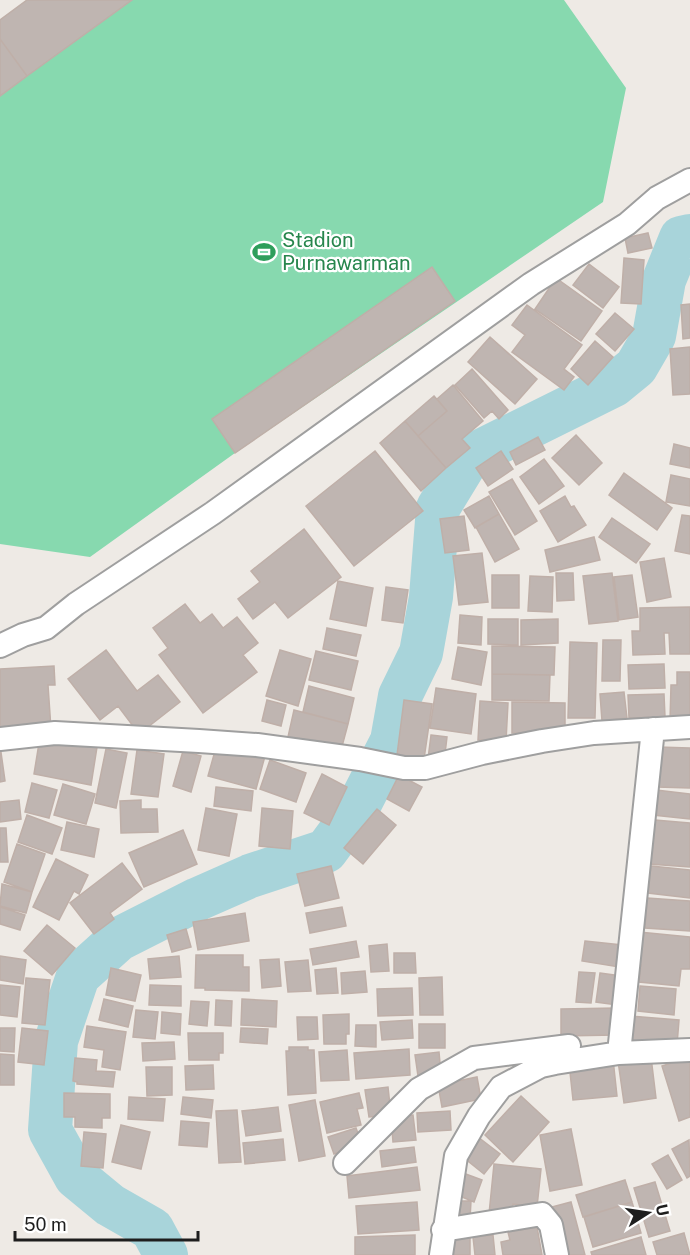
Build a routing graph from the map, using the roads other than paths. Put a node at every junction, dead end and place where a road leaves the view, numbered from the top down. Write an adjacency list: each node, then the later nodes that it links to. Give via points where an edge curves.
1 (690, 180): 2 (street, via 657,198 627,224 531,284 46,628)
2 (0, 646)
3 (690, 727): 4 (street)
4 (653, 729): 5 (street, via 542,741 425,768 199,741 55,734); 6 (street)
5 (0, 739)
6 (620, 1046): 7 (street); 8 (street, via 474,1058 419,1089); 9 (street, via 541,1066 501,1087 456,1156)
7 (690, 1050)
8 (345, 1162)
9 (443, 1230): 10 (street); 11 (street, via 542,1214 551,1224)
10 (441, 1255)
11 (557, 1255)

